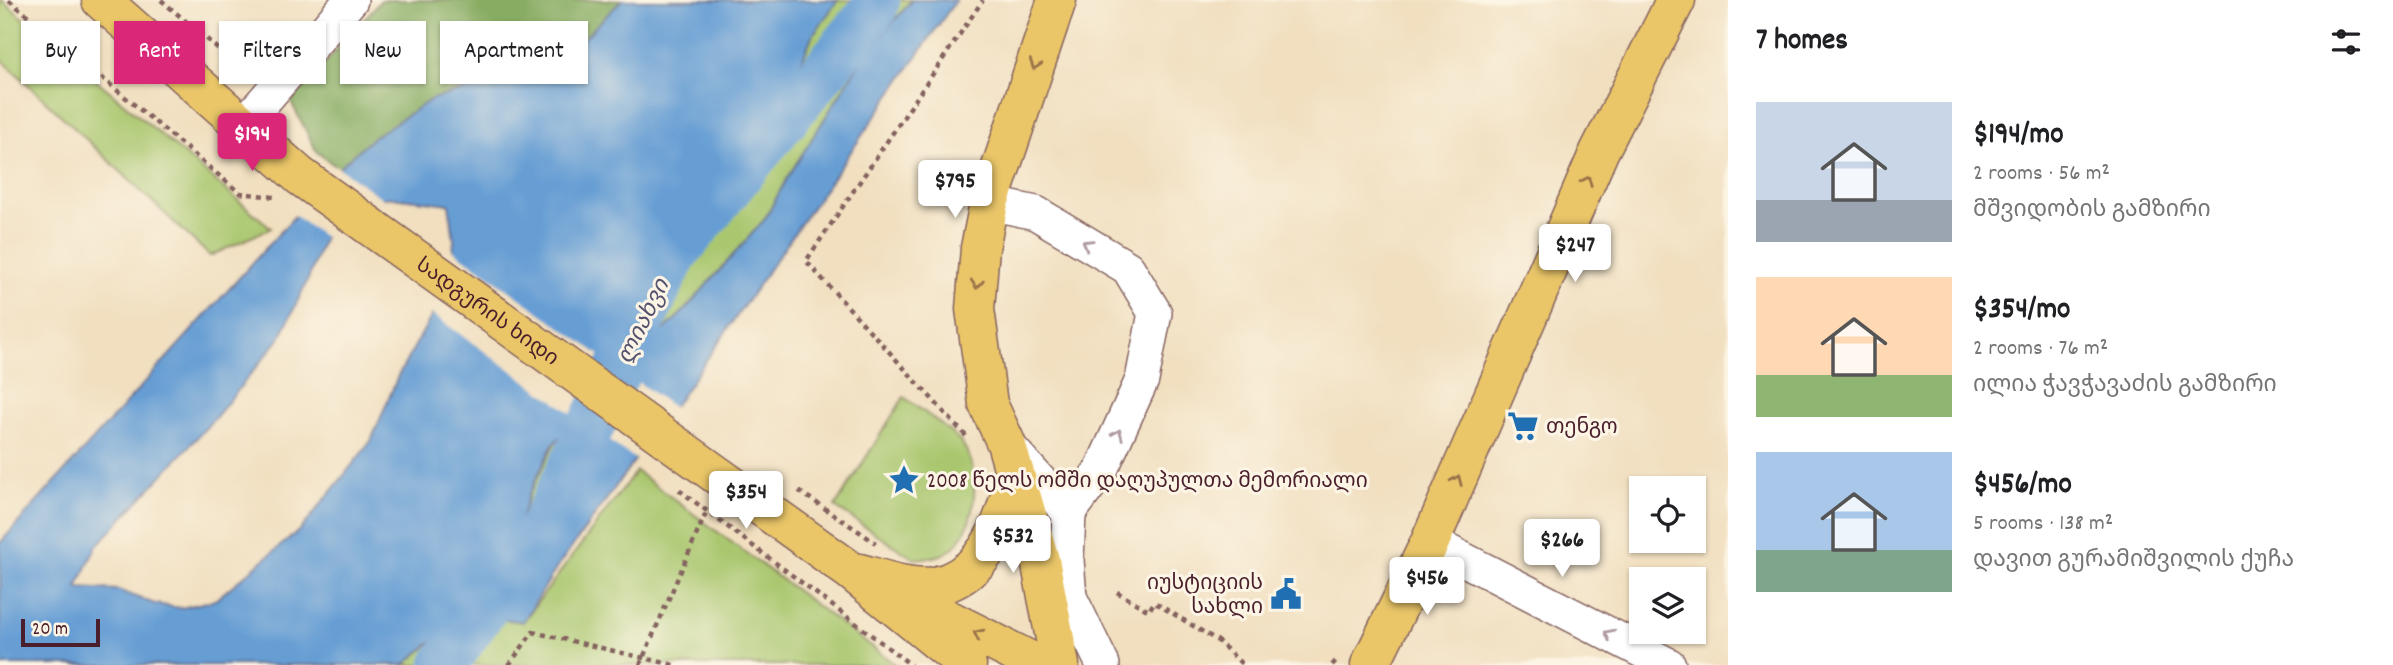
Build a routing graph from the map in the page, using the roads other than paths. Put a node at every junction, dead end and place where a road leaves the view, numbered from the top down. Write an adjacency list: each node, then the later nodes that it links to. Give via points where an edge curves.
1 (101, 0): 5 (main road, სადგურის ხიდი)
2 (351, 0): 5 (street)
3 (1057, 0): 6 (main road, one-way to 6)
4 (1676, 0): 9 (main road, one-way to 4, via 1599,152)
5 (243, 125): 10 (main road, სადგურის ხიდი, via 292,187 675,444)
6 (989, 203): 7 (main road, one-way to 7, via 975,309); 8 (street, one-way to 6, via 1101,470 1142,380 1155,313 1128,268 1036,213)
7 (997, 456): 8 (street); 10 (main road, via 1007,515 977,563 959,578 933,586 903,584); 13 (main road, via 1040,560)
8 (1069, 513): 14 (street, via 1070,597)
9 (1430, 542): 15 (main road); 16 (street, one-way to 9)
10 (851, 570): 11 (main road); 12 (main road, one-way to 10)
11 (967, 665)
12 (1039, 665)
13 (1060, 665)
14 (1103, 665)
15 (1370, 665)
16 (1670, 665)

